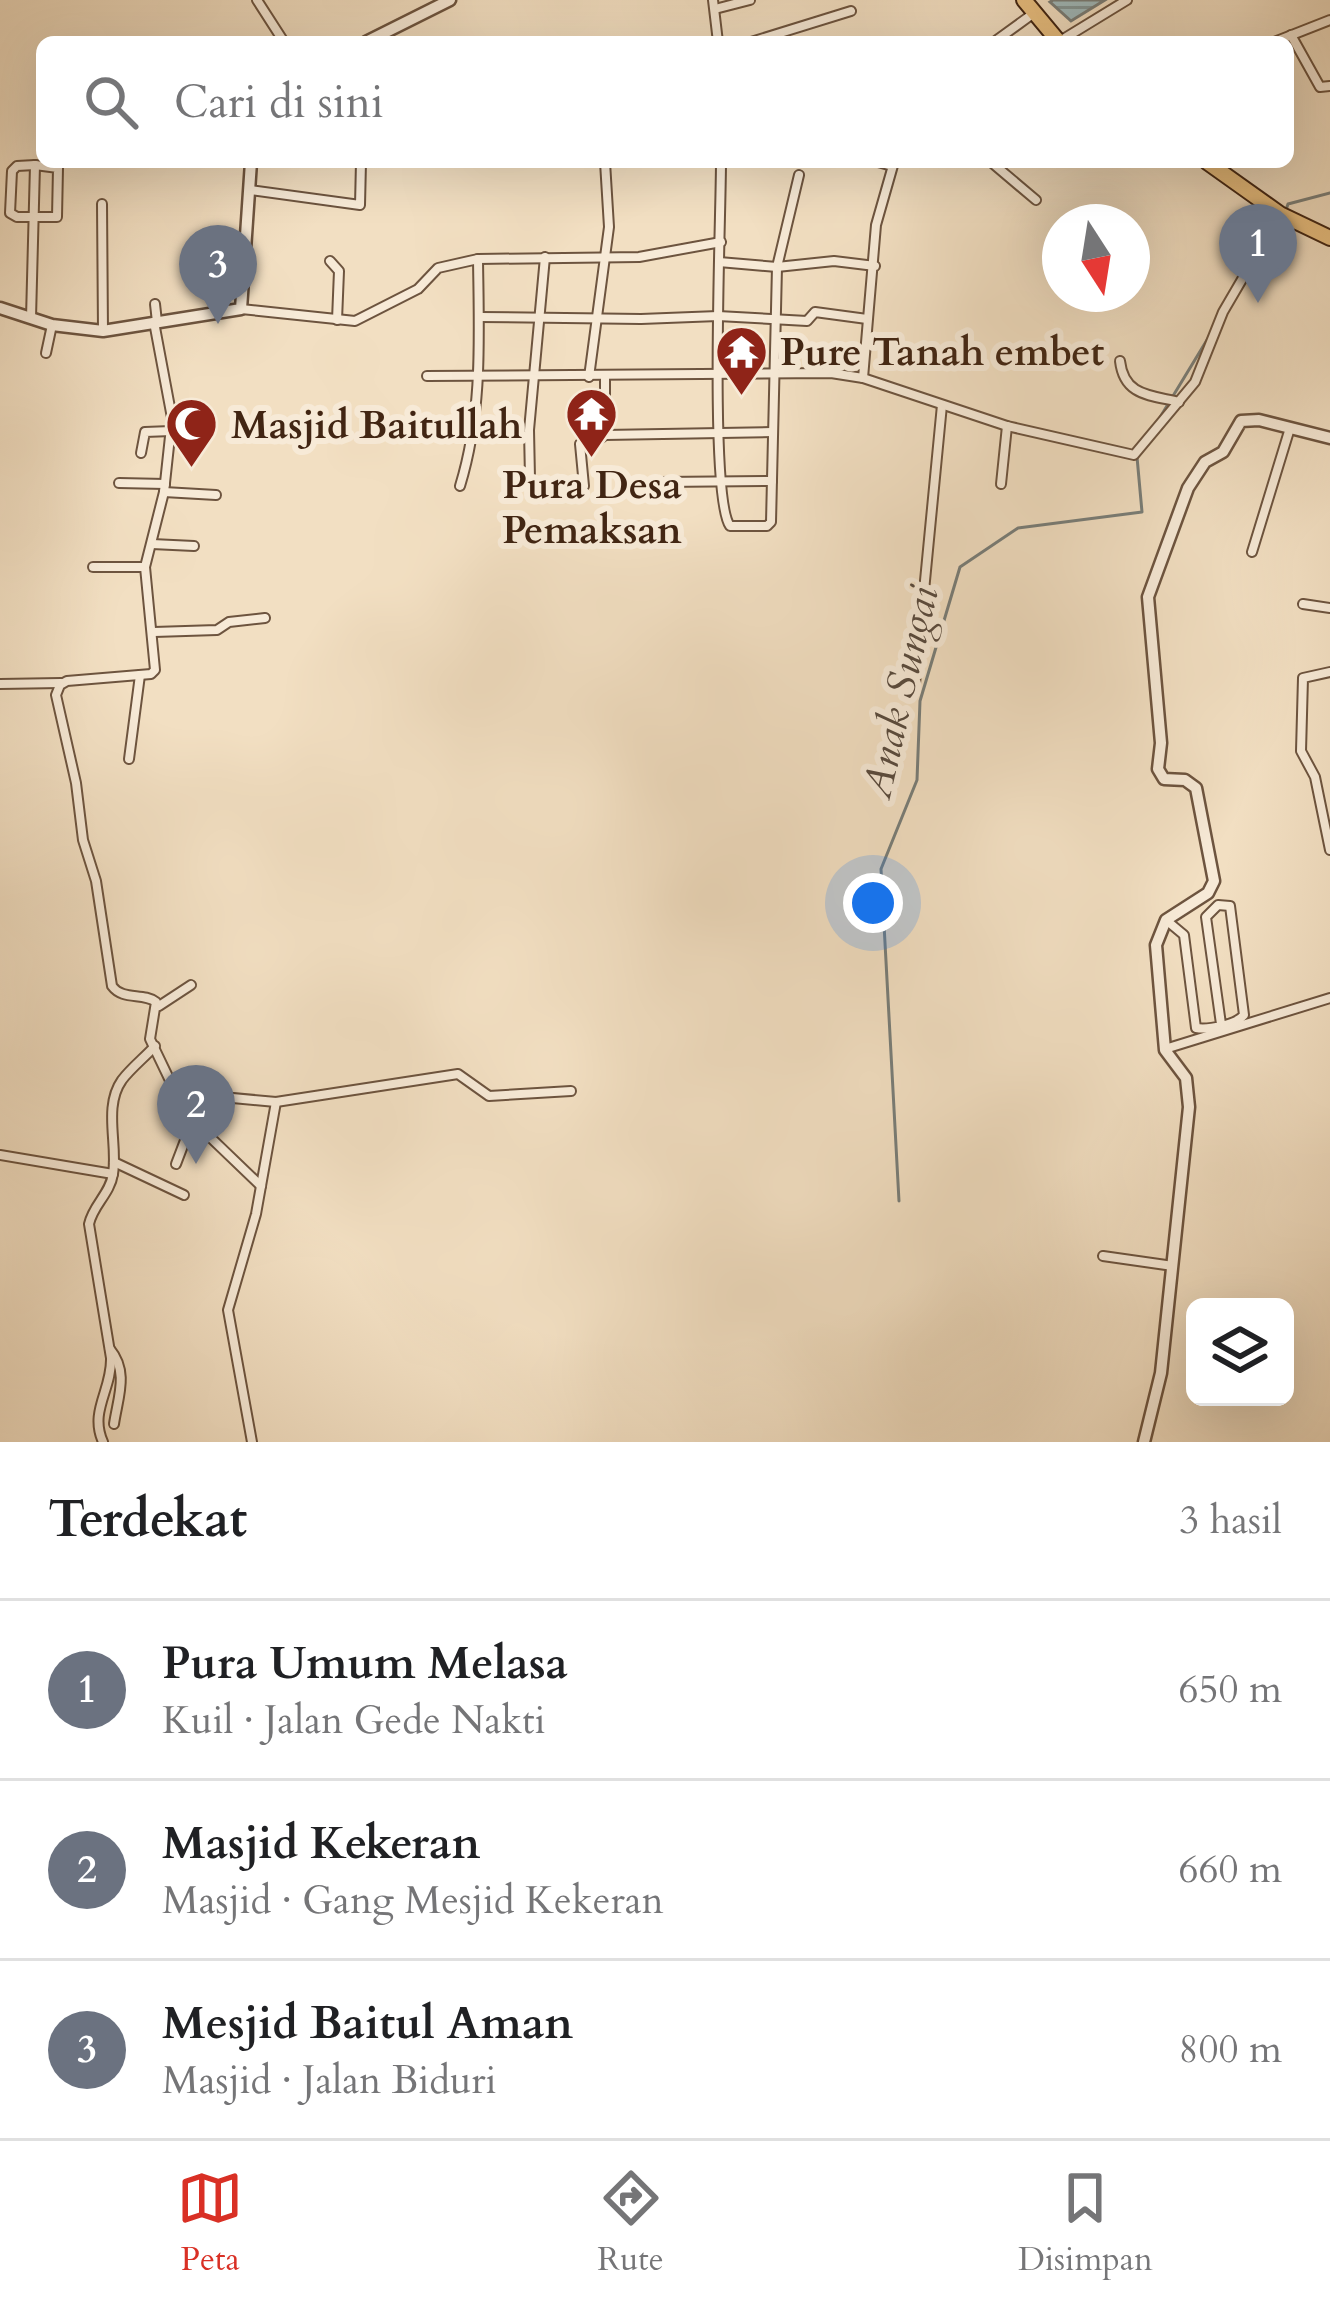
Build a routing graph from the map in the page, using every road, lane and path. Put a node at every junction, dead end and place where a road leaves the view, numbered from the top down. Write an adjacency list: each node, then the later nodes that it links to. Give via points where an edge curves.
1 (257, 0): 10 (street)
2 (450, 0): 11 (street)
3 (750, 0): 5 (street)
4 (1126, 0): 16 (street)
5 (714, 5): 12 (street)
6 (1029, 6): 14 (street); 15 (highway)
7 (851, 11): 13 (street)
8 (1330, 20): 9 (street)
9 (1291, 35)
10 (280, 36)
11 (378, 36)
12 (717, 36)
13 (770, 36)
14 (1000, 36)
15 (1054, 36)
16 (1069, 36)
17 (1294, 40): 18 (street, via 1320,87)
18 (1330, 86)
19 (35, 165): 33 (street); 33 (street, via 12,170 9,209 14,217)
20 (56, 168): 33 (street, via 58,215)
21 (251, 168): 29 (street)
22 (361, 168): 29 (street, via 362,205)
23 (605, 168): 38 (street)
24 (721, 168): 35 (street)
25 (892, 168): 41 (street)
26 (998, 168): 30 (street)
27 (1217, 168): 32 (highway)
28 (799, 175): 42 (street)
29 (250, 190): 45 (street)
30 (1036, 200)
31 (102, 204): 56 (street)
32 (1285, 216): 34 (highway); 67 (street, via 1220,317 1195,382)
33 (36, 218): 50 (street)
34 (1330, 238)
35 (722, 242): 38 (street); 40 (street)
36 (545, 257): 37 (street); 38 (street); 46 (street)
37 (478, 259): 49 (street); 53 (street, via 438,268 418,290 359,320)
38 (607, 259): 47 (street)
39 (330, 260): 53 (street, via 339,271)
40 (719, 262): 42 (street); 48 (street)
41 (875, 266): 42 (street); 52 (street)
42 (777, 267): 51 (street)
43 (155, 304): 54 (street)
44 (0, 308): 50 (street)
45 (241, 309): 53 (street); 54 (street)
46 (542, 316): 47 (street); 49 (street); 63 (street)
47 (598, 316): 48 (street); 64 (street)
48 (718, 316): 51 (street); 60 (street)
49 (480, 317): 65 (street)
50 (31, 318): 55 (street)
51 (776, 318): 52 (street, via 807,321 815,312); 59 (street)
52 (867, 319): 66 (street)
53 (337, 320)
54 (156, 322): 56 (street); 71 (street)
55 (52, 325): 56 (street); 57 (street)
56 (103, 331)
57 (46, 353)
58 (1120, 361): 67 (street, via 1130,386)
59 (772, 372): 60 (street); 66 (street); 72 (street)
60 (719, 373): 62 (street); 73 (street)
61 (428, 376): 65 (street)
62 (605, 376): 64 (street); 74 (street)
63 (535, 377): 64 (street); 65 (street); 77 (street)
64 (589, 377)
65 (479, 378): 83 (street)
66 (863, 378): 68 (street)
67 (1174, 401): 69 (street, via 1135,454)
68 (942, 406): 69 (street); 100 (street)
69 (1007, 426): 82 (street)
70 (1291, 428): 75 (street); 89 (street); 103 (street, via 1241,421 1223,452 1205,461 1148,597 1158,770 1196,788 1214,881)
71 (172, 431): 76 (street, via 145,432); 85 (street)
72 (772, 432): 73 (street); 78 (street)
73 (720, 433): 74 (street); 80 (street)
74 (605, 435): 84 (street, via 580,444)
75 (1330, 438)
76 (141, 453)
77 (530, 478)
78 (772, 481): 80 (street); 80 (street, via 765,526 730,526)
79 (662, 482): 80 (street)
80 (722, 482)
81 (118, 483): 85 (street)
82 (1001, 484)
83 (460, 486)
84 (584, 486)
85 (165, 488): 86 (street); 87 (street)
86 (216, 495)
87 (152, 544): 88 (street); 91 (street)
88 (194, 546)
89 (1252, 552)
90 (93, 567): 91 (street)
91 (145, 567): 95 (street)
92 (1304, 604): 93 (street)
93 (1330, 608)
94 (265, 618): 95 (street)
95 (154, 632): 97 (street, via 155,670)
96 (1330, 672): 102 (street, via 1303,678 1299,723)
97 (140, 675): 98 (street); 101 (street)
98 (63, 682): 99 (street); 106 (street, via 56,695 112,986)
99 (0, 684)
100 (915, 684)
101 (129, 760)
102 (1330, 850)
103 (1166, 920): 107 (street, via 1184,935 1196,1028); 109 (street, via 1156,945)
104 (191, 985): 106 (street)
105 (1330, 998): 109 (street)
106 (158, 1007): 108 (street)
107 (1221, 1024): 107 (street, via 1206,917 1218,905 1230,906 1244,1015)
108 (153, 1043): 112 (street); 115 (street, via 115,1094)
109 (1165, 1050): 121 (street, via 1186,1078 1190,1107)
110 (571, 1091): 111 (street, via 490,1096 458,1074)
111 (276, 1102): 113 (street, via 219,1098); 118 (street)
112 (192, 1122): 113 (street); 116 (street)
113 (204, 1132): 118 (street)
114 (0, 1155): 117 (street)
115 (114, 1162): 117 (street); 119 (street)
116 (176, 1164)
117 (113, 1174): 122 (street, via 89,1230)
118 (261, 1186): 125 (street, via 228,1310)
119 (184, 1195)
120 (1103, 1256): 121 (street)
121 (1173, 1265): 126 (street)
122 (109, 1348): 123 (street, via 122,1372); 124 (street, via 111,1372 95,1422)
123 (114, 1424)
124 (103, 1442)
125 (251, 1442)
126 (1144, 1442)

